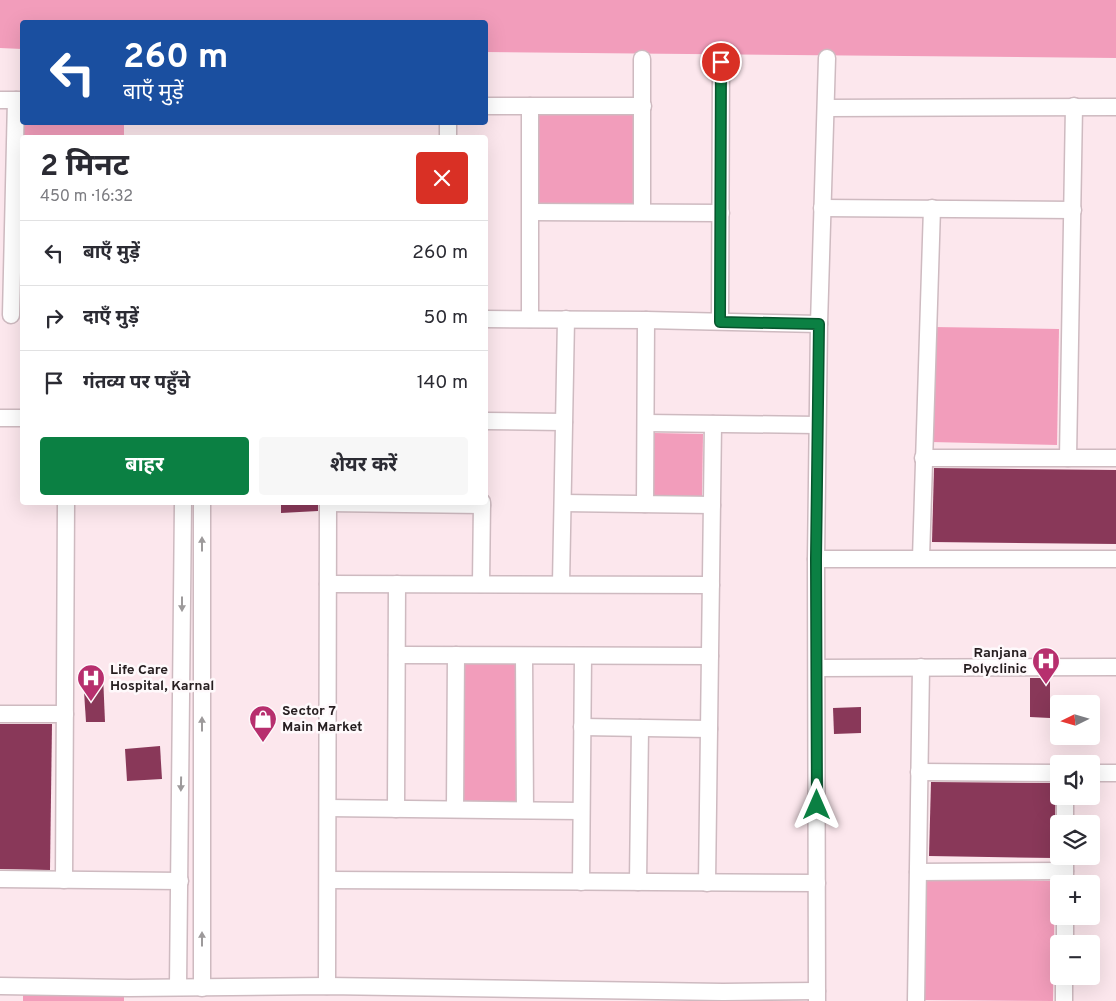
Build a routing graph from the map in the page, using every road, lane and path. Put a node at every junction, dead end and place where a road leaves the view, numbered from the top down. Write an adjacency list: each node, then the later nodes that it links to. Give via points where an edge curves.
1 (827, 58): 10 (street)
2 (642, 59): 7 (street)
3 (721, 62): 17 (street)
4 (13, 100): 11 (street)
5 (488, 106): 6 (street)
6 (530, 106): 7 (street); 15 (street)
7 (642, 106): 16 (street)
8 (1074, 106): 9 (street); 10 (street); 14 (street)
9 (1116, 107)
10 (826, 108): 12 (street)
11 (18, 200): 18 (street)
12 (822, 208): 13 (street); 24 (street)
13 (932, 208): 14 (street); 32 (street)
14 (1073, 210): 33 (street)
15 (531, 212): 16 (street); 20 (street)
16 (642, 212): 17 (street)
17 (721, 213): 23 (street)
18 (11, 315)
19 (488, 319): 20 (street)
20 (530, 319): 21 (street)
21 (566, 319): 22 (street); 28 (street)
22 (646, 320): 23 (street); 29 (street)
23 (720, 322): 24 (street)
24 (819, 324): 31 (street)
25 (0, 418): 26 (street)
26 (20, 418)
27 (488, 421): 28 (street)
28 (564, 422): 35 (street)
29 (646, 424): 30 (street); 36 (street)
30 (713, 424): 31 (street); 42 (street)
31 (818, 425): 44 (street)
32 (923, 458): 33 (street); 43 (street)
33 (1068, 458): 34 (street)
34 (1116, 458)
35 (562, 503): 36 (street); 51 (street)
36 (645, 504): 42 (street)
37 (66, 505): 62 (street)
38 (183, 505): 46 (street)
39 (202, 505): 47 (street, one-way to 39)
40 (328, 505): 48 (street)
41 (482, 505): 50 (street)
42 (712, 505): 52 (street)
43 (921, 558): 44 (street); 45 (street)
44 (816, 559): 59 (street)
45 (1116, 559)
46 (182, 578): 47 (street); 66 (street, one-way to 66)
47 (202, 579): 67 (street, one-way to 47)
48 (328, 584): 49 (street); 72 (street)
49 (398, 584): 50 (street); 53 (street)
50 (481, 584): 51 (street)
51 (561, 584): 52 (street)
52 (711, 585): 57 (street)
53 (397, 655): 54 (street); 73 (street)
54 (456, 655): 55 (street); 74 (street)
55 (524, 656): 56 (street); 75 (street)
56 (583, 656): 57 (street); 63 (street)
57 (710, 656): 65 (street)
58 (921, 667): 59 (street); 60 (street); 68 (street)
59 (817, 668): 86 (street)
60 (1116, 668)
61 (0, 714): 62 (street)
62 (65, 714): 80 (street)
63 (582, 727): 64 (street); 76 (street)
64 (640, 728): 65 (street); 84 (street)
65 (709, 729): 85 (street)
66 (181, 757): 67 (street); 82 (street, one-way to 82)
67 (202, 757): 90 (street, one-way to 67)
68 (919, 772): 69 (street); 78 (street)
69 (1050, 773)
70 (1100, 773): 71 (street)
71 (1116, 773)
72 (328, 808): 73 (street); 81 (street)
73 (396, 809): 74 (street)
74 (455, 809): 75 (street)
75 (526, 810): 76 (street)
76 (581, 811): 83 (street)
77 (1065, 870): 78 (street)
78 (918, 872): 97 (street)
79 (0, 879): 80 (street)
80 (64, 880): 82 (street)
81 (328, 880): 83 (street); 88 (street)
82 (180, 881): 89 (street)
83 (580, 882): 84 (street)
84 (638, 882): 85 (street)
85 (707, 883): 86 (street)
86 (817, 883): 96 (street)
87 (1064, 985): 98 (street)
88 (327, 986): 90 (street); 93 (street)
89 (178, 987): 90 (street); 92 (street)
90 (202, 988)
91 (10, 991): 92 (street)
92 (129, 994)
93 (406, 994): 94 (street)
94 (499, 995): 95 (street)
95 (723, 996): 96 (street)
96 (817, 996)
97 (916, 1001)
98 (1064, 1001)

